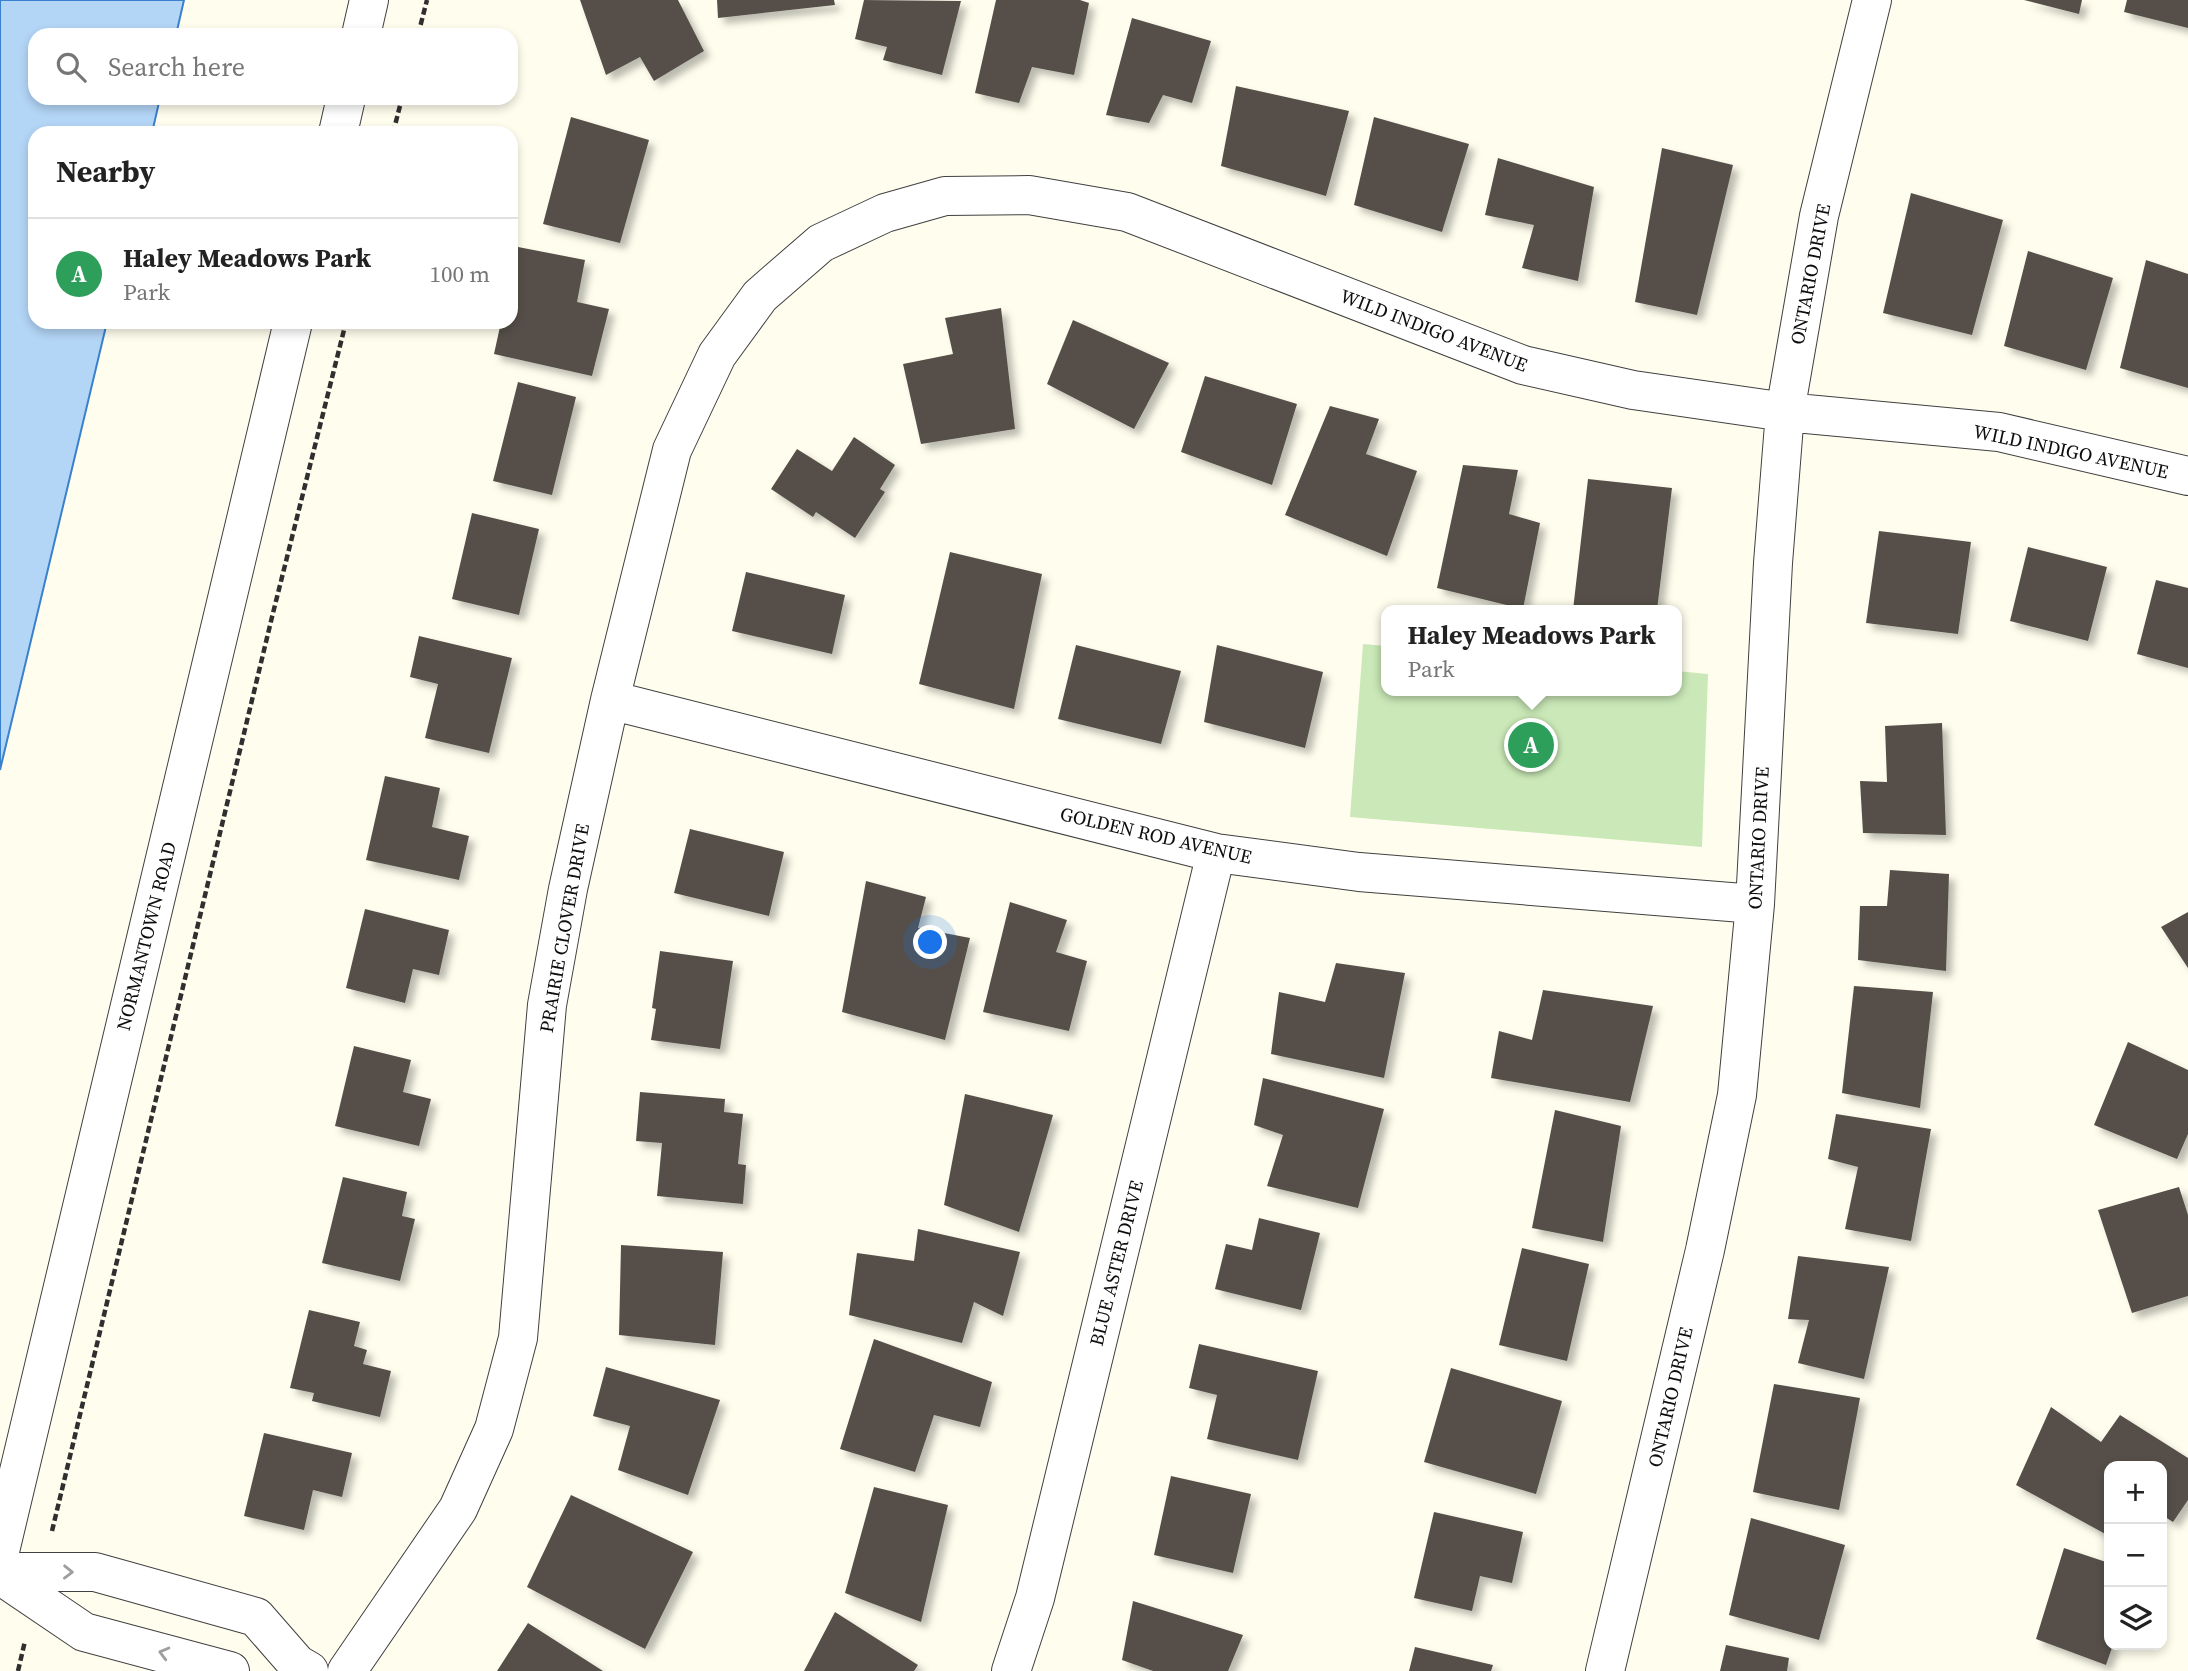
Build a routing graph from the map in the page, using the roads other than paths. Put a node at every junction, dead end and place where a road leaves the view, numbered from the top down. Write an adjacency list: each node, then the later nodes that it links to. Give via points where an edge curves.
1 (369, 0): 3 (street)
2 (1872, 0): 8 (street, ONTARIO DRIVE, via 1819,216)
3 (363, 28)
4 (344, 105): 5 (street)
5 (340, 126)
6 (821, 243): 8 (street, WILD INDIGO AVENUE, via 884,213 945,196 1029,195 1127,212 1523,365 1633,390); 10 (street, PRAIRIE CLOVER DRIVE, via 760,296 717,355 672,450)
7 (291, 329): 13 (street, NORMANTOWN ROAD)
8 (1785, 412): 9 (street, WILD INDIGO AVENUE, via 1999,432); 12 (street, ONTARIO DRIVE)
9 (2188, 476)
10 (610, 700): 11 (street, GOLDEN ROD AVENUE); 18 (street, PRAIRIE CLOVER DRIVE, via 547,1005 518,1338 494,1429 458,1508)
11 (1216, 853): 12 (street, GOLDEN ROD AVENUE, via 1359,873); 19 (street, BLUE ASTER DRIVE, via 1035,1598)
12 (1755, 904): 20 (street, ONTARIO DRIVE, via 1737,1095)
13 (0, 1551)
14 (0, 1573): 15 (street)
15 (38, 1585): 16 (street, one-way to 16, via 95,1572 256,1618); 17 (street, one-way to 15, via 84,1632)
16 (303, 1667): 17 (street)
17 (231, 1671)
18 (347, 1671)
19 (1011, 1671)
20 (1605, 1671)

